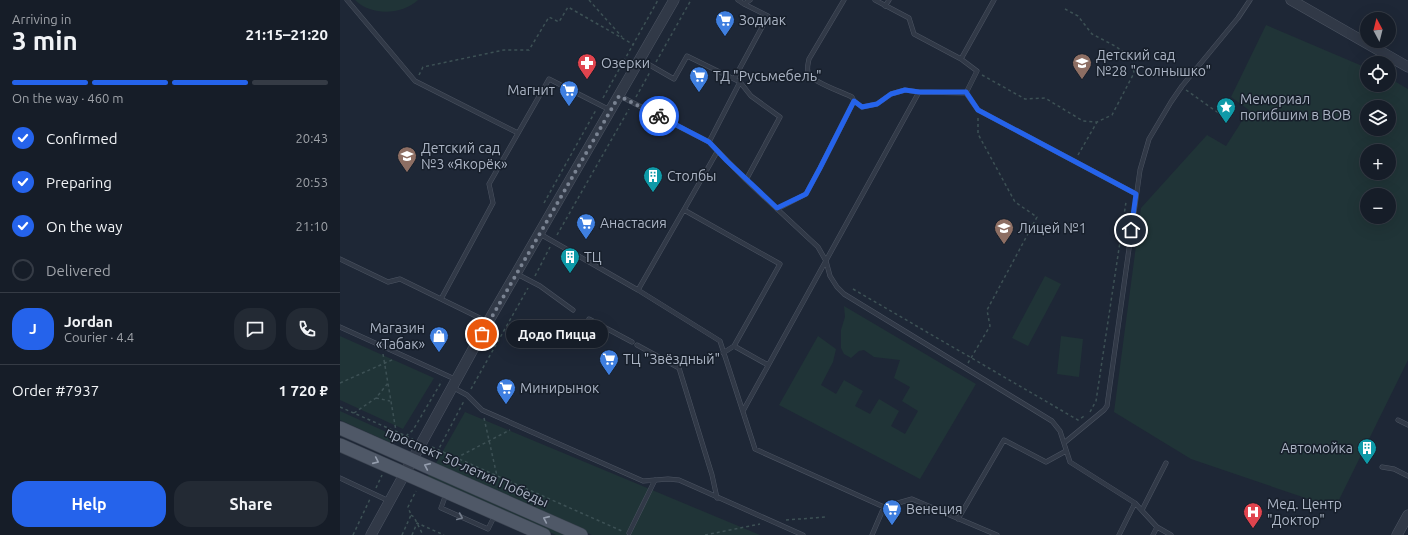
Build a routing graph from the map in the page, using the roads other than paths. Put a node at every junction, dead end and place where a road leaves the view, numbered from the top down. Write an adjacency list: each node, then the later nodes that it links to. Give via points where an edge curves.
1 (347, 0): 23 (lane, via 415,81)
2 (674, 0): 14 (street)
3 (738, 0): 11 (lane)
4 (750, 0): 11 (lane)
5 (844, 0): 21 (lane, via 809,59 807,70 809,75 819,82 852,97)
6 (875, 0): 12 (lane)
7 (889, 0): 12 (lane)
8 (994, 0): 13 (lane)
9 (1250, 0): 27 (lane, via 1164,112 1149,139)
10 (1291, 0): 15 (street)
11 (744, 4): 16 (lane, via 768,16)
12 (885, 6): 13 (lane, via 909,18 914,34)
13 (961, 59): 19 (lane, via 977,71)
14 (640, 60): 16 (lane, via 674,79 688,56); 20 (street)
15 (1408, 67)
16 (734, 79): 17 (lane)
17 (740, 82): 24 (lane); 26 (lane, via 751,96 780,117)
18 (919, 92): 19 (lane); 21 (lane, via 905,90 891,94 877,104 862,107); 32 (lane)
19 (966, 92): 27 (lane, via 978,110)
20 (619, 96): 22 (street); 24 (lane)
21 (854, 101): 28 (lane, via 806,194)
22 (611, 110): 23 (lane, via 549,78); 30 (street)
23 (518, 133): 35 (lane, via 490,184 493,204)
24 (709, 142): 25 (lane)
25 (717, 152): 26 (lane); 29 (lane)
26 (746, 180): 28 (lane)
27 (1136, 194): 50 (lane, via 1106,406)
28 (777, 208): 32 (lane, via 818,247)
29 (684, 210): 34 (lane); 42 (lane, via 780,264)
30 (540, 234): 33 (street); 34 (lane)
31 (340, 259): 35 (lane, via 388,282 400,279)
32 (826, 261): 44 (lane); 50 (lane, via 830,276 844,294 1052,421 1060,431)
33 (517, 274): 36 (lane, via 540,286); 38 (street)
34 (638, 290): 43 (lane, via 720,341)
35 (441, 299): 38 (lane)
36 (574, 310)
37 (589, 319): 40 (lane)
38 (488, 322): 45 (street)
39 (340, 327): 45 (lane)
40 (632, 342)
41 (637, 345): 61 (lane, via 679,368)
42 (734, 346): 43 (lane); 44 (lane)
43 (723, 353): 46 (lane)
44 (768, 365): 46 (lane)
45 (455, 384): 53 (street); 59 (lane, via 482,410 643,481)
46 (743, 411): 64 (lane, via 755,449)
47 (1398, 420): 48 (lane)
48 (1408, 425)
49 (340, 428): 53 (main road, проспект 50-летия Победы)
50 (1064, 443): 52 (lane)
51 (340, 445): 56 (main road, one-way to 56)
52 (1066, 451): 63 (lane, via 1070,462); 68 (lane, via 1046,462 1004,440)
53 (412, 459): 56 (street); 73 (main road, проспект 50-летия Победы, one-way to 53)
54 (1166, 463): 65 (lane)
55 (1382, 467): 57 (lane, via 1394,469)
56 (404, 473): 60 (main road); 62 (street)
57 (1408, 476)
58 (340, 478): 62 (lane)
59 (654, 480): 61 (lane, via 679,480); 70 (lane)
60 (447, 492): 66 (main road); 66 (lane, one-way to 66, via 441,508 488,529)
61 (717, 498): 74 (lane)
62 (389, 501): 71 (street)
63 (1135, 503): 65 (lane); 77 (lane)
64 (884, 507): 68 (lane, via 912,499); 75 (lane)
65 (1142, 510): 69 (lane)
66 (495, 513): 72 (main road)
67 (1408, 515): 80 (street)
68 (958, 518): 76 (lane)
69 (1157, 527): 78 (lane); 79 (lane)
70 (629, 534)
71 (371, 535)
72 (544, 535)
73 (581, 535)
74 (803, 535)
75 (872, 535)
76 (997, 535)
77 (1119, 535)
78 (1153, 535)
79 (1171, 535)
80 (1397, 535)

